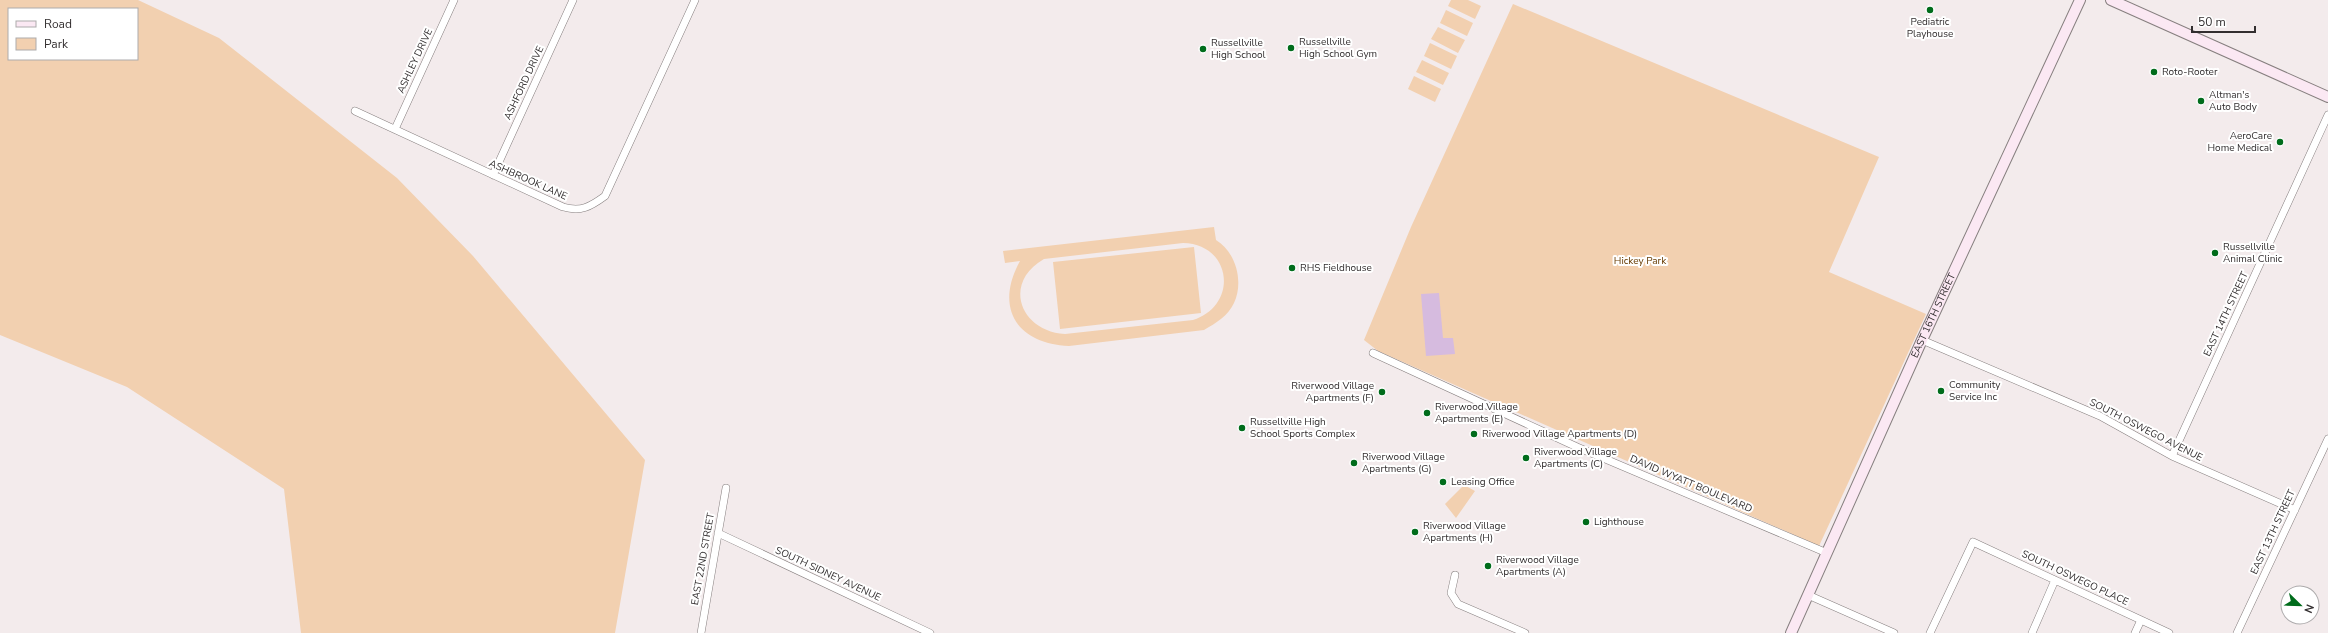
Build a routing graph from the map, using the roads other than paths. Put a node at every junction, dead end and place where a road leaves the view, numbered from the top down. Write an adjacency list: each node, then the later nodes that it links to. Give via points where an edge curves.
1 (454, 0): 9 (street, ASHLEY DRIVE)
2 (573, 0): 10 (street, ASHFORD DRIVE)
3 (695, 0): 10 (street, ASHBROOK LANE, via 605,196 590,207 574,210)
4 (2080, 0): 11 (street, EAST 16TH STREET)
5 (2111, 0): 6 (street)
6 (2328, 97)
7 (355, 111): 9 (street, ASHBROOK LANE)
8 (2328, 115): 14 (street, EAST 14TH STREET)
9 (395, 129): 10 (street, ASHBROOK LANE)
10 (493, 175)
11 (1922, 340): 14 (street, SOUTH OSWEGO AVENUE, via 2100,416); 18 (street, EAST 16TH STREET)
12 (1373, 353): 18 (street, DAVID WYATT BOULEVARD, via 1577,447)
13 (2328, 439): 16 (street, EAST 13TH STREET)
14 (2172, 456): 16 (street, SOUTH OSWEGO AVENUE)
15 (726, 488): 17 (street, EAST 22ND STREET)
16 (2294, 510): 32 (street, EAST 13TH STREET)
17 (718, 533): 23 (street, EAST 22ND STREET); 24 (street, SOUTH SIDNEY AVENUE)
18 (1827, 553): 21 (street, EAST 16TH STREET)
19 (1455, 575): 25 (street, via 1451,593 1458,604)
20 (2055, 580): 22 (street, SOUTH OSWEGO PLACE); 28 (street, SOUTH OSWEGO PLACE, via 1973,542); 29 (street)
21 (1808, 595): 26 (street, EAST 16TH STREET); 27 (street)
22 (2141, 620): 30 (street); 31 (street, SOUTH OSWEGO PLACE)
23 (701, 633)
24 (930, 633)
25 (1524, 633)
26 (1791, 633)
27 (1894, 633)
28 (1930, 633)
29 (2032, 633)
30 (2135, 633)
31 (2169, 633)
32 (2237, 633)

